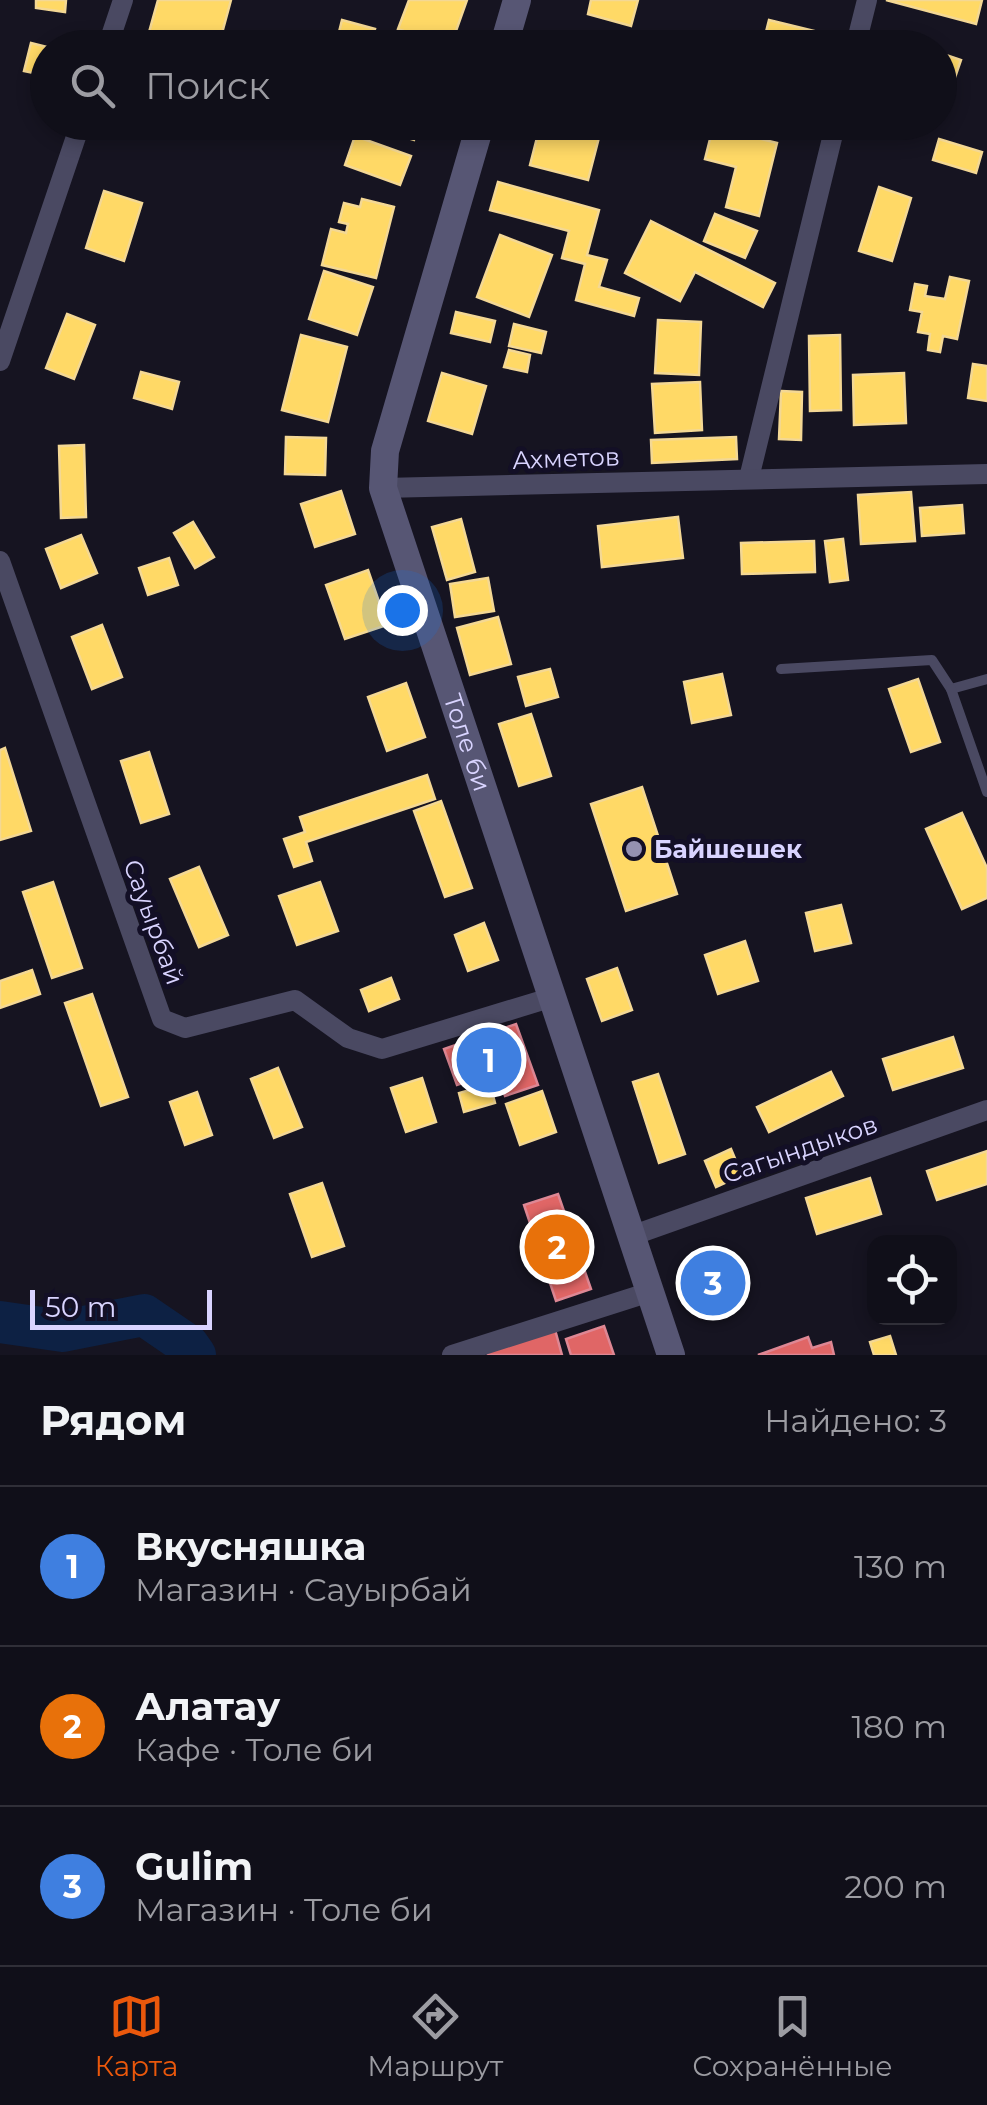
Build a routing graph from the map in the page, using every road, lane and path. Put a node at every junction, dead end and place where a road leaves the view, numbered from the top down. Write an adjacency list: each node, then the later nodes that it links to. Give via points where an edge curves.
1 (123, 0): 4 (street)
2 (517, 0): 5 (main road)
3 (866, 0): 6 (street)
4 (113, 30)
5 (508, 30)
6 (859, 30)
7 (75, 140): 10 (street)
8 (476, 140): 13 (main road, Толе би, via 385,451)
9 (832, 140): 12 (street)
10 (0, 361)
11 (987, 474): 12 (street, Ахметов)
12 (749, 478): 13 (street, Ахметов)
13 (383, 488): 19 (main road, Толе би)
14 (0, 561): 19 (street, Сауырбай, via 162,1020 185,1028 295,1000 348,1038 382,1049)
15 (781, 670): 17 (lane, via 932,660)
16 (987, 679): 17 (lane)
17 (951, 689): 18 (lane)
18 (987, 792)
19 (553, 998): 21 (main road, Толе би)
20 (987, 1110): 21 (street, Сагындыков)
21 (630, 1236): 22 (main road, Толе би)
22 (650, 1292): 23 (street); 24 (main road, Толе би)
23 (452, 1355)
24 (671, 1355)

